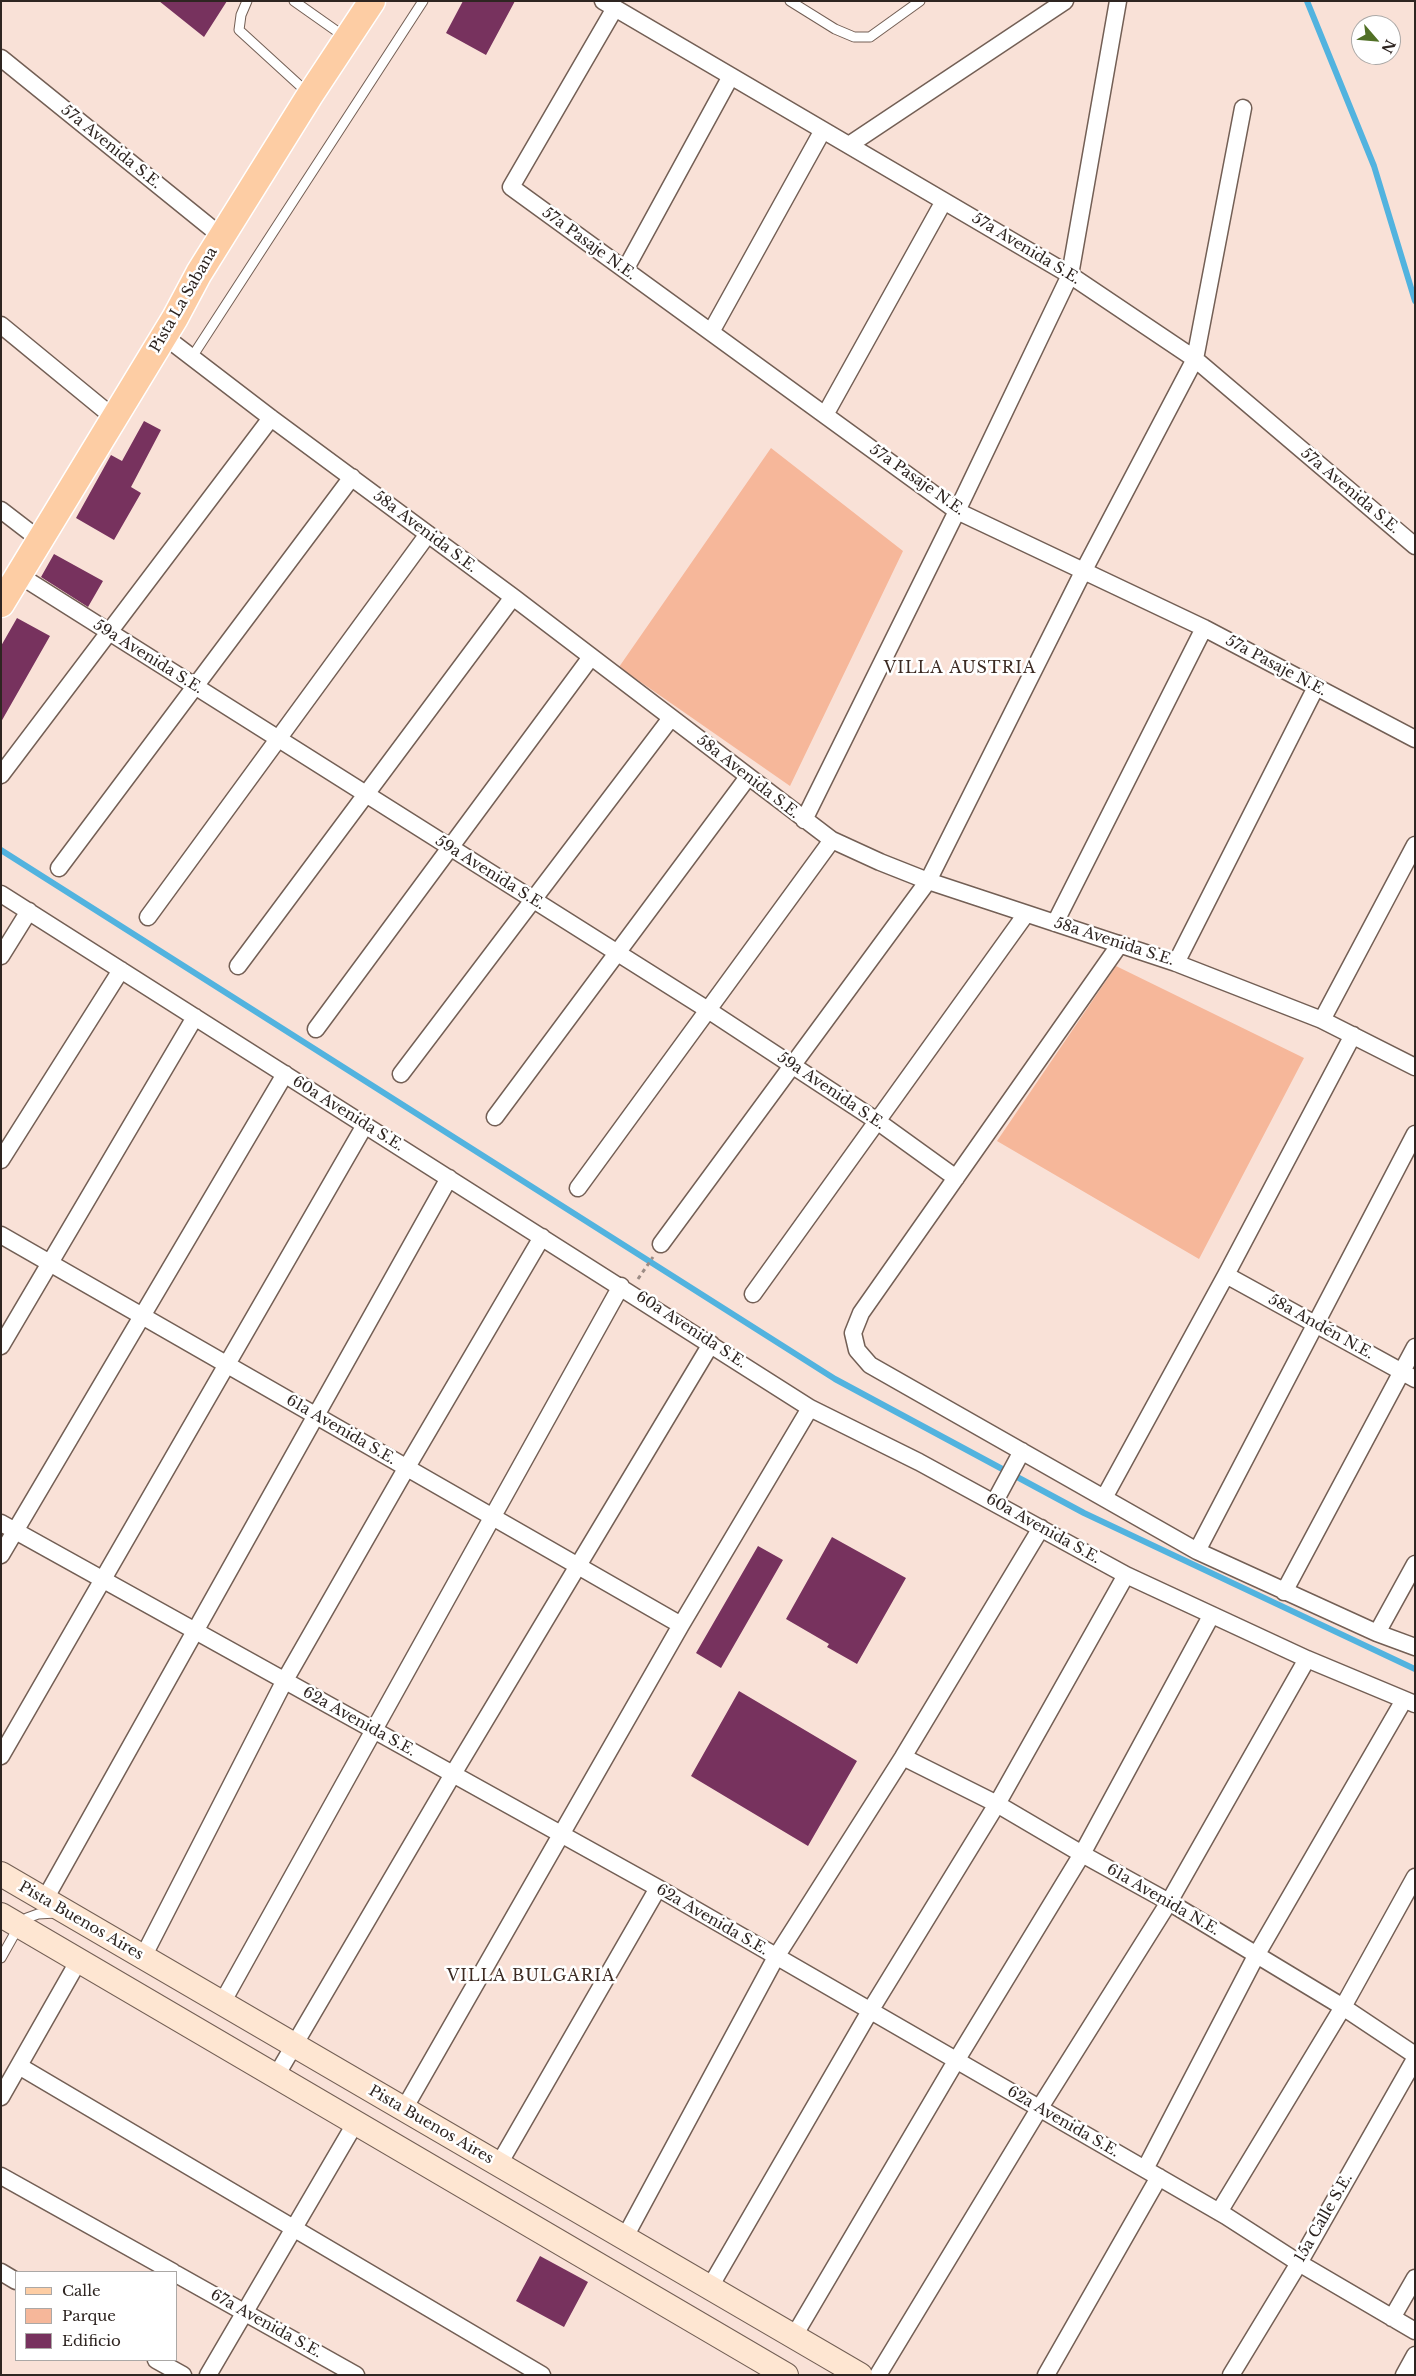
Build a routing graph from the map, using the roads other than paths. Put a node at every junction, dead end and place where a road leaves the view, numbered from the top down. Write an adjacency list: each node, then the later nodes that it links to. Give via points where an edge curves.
1 (247, 1): 13 (lane, via 240,30)
2 (294, 1): 10 (lane)
3 (372, 1): 10 (main road, Pista La Sabana)
4 (423, 1): 24 (lane)
5 (790, 1): 6 (lane, via 835,29 854,37 870,37)
6 (920, 1)
7 (1065, 1): 16 (street)
8 (1118, 1): 20 (street)
9 (609, 5): 12 (street, 57a Avenida S.E.); 19 (street, 57a Pasaje N.E., via 511,187)
10 (347, 38): 13 (main road, Pista La Sabana)
11 (1, 58): 18 (street, 57a Avenida S.E.)
12 (731, 76): 15 (street, 57a Avenida S.E.); 19 (street)
13 (310, 95): 18 (main road, Pista La Sabana)
14 (1243, 108): 25 (street)
15 (823, 130): 16 (street, 57a Avenida S.E.); 22 (street)
16 (849, 145): 17 (street, 57a Avenida S.E.)
17 (944, 201): 20 (street, 57a Avenida S.E.); 26 (street)
18 (221, 236): 23 (main road, Pista La Sabana)
19 (625, 270): 22 (street, 57a Pasaje N.E.)
20 (1070, 275): 25 (street, 57a Avenida S.E.); 31 (street)
21 (1, 325): 27 (street)
22 (711, 332): 26 (street, 57a Pasaje N.E.)
23 (164, 336): 24 (street, 58a Avenida S.E.); 27 (main road, Pista La Sabana)
24 (192, 357): 28 (street, 58a Avenida S.E.)
25 (1195, 359): 34 (street, 57a Avenida S.E.); 35 (street)
26 (825, 415): 31 (street, 57a Pasaje N.E.)
27 (113, 417): 33 (main road, Pista La Sabana)
28 (270, 418): 29 (street, 58a Avenida S.E.); 40 (street)
29 (352, 478): 32 (street, 58a Avenida S.E.); 42 (street)
30 (1, 510): 33 (street)
31 (957, 511): 35 (street, 57a Pasaje N.E.); 50 (street)
32 (428, 534): 37 (street, 58a Avenida S.E.); 45 (street)
33 (40, 540): 36 (main road, Pista La Sabana)
34 (1415, 546)
35 (1084, 570): 39 (street, 57a Pasaje N.E.); 55 (street)
36 (19, 575): 38 (main road, Pista La Sabana); 40 (street, 59a Avenida S.E.)
37 (513, 597): 41 (street, 58a Avenida S.E.); 49 (street)
38 (1, 604)
39 (1204, 628): 43 (street, 57a Pasaje N.E.); 61 (street)
40 (109, 632): 42 (street, 59a Avenida S.E.); 47 (street)
41 (591, 657): 44 (street, 58a Avenida S.E.); 53 (street)
42 (195, 687): 45 (street, 59a Avenida S.E.); 54 (street)
43 (1316, 687): 46 (street, 57a Pasaje N.E.); 65 (street)
44 (671, 718): 48 (street, 58a Avenida S.E.); 57 (street)
45 (278, 739): 49 (street, 59a Avenida S.E.); 60 (street)
46 (1415, 739)
47 (1, 775)
48 (748, 777): 50 (street, 58a Avenida S.E.); 63 (street)
49 (366, 794): 53 (street, 59a Avenida S.E.); 66 (street)
50 (804, 820): 51 (street, 58a Avenida S.E.)
51 (832, 840): 55 (street, 58a Avenida S.E.); 68 (street)
52 (1415, 845): 70 (street)
53 (450, 848): 57 (street, 59a Avenida S.E.); 71 (street)
54 (59, 868)
55 (928, 881): 59 (street, 58a Avenida S.E.); 73 (street)
56 (1, 894): 58 (street, 60a Avenida S.E.)
57 (533, 900): 63 (street, 59a Avenida S.E.); 76 (street)
58 (29, 911): 64 (street); 67 (street, 60a Avenida S.E.)
59 (1026, 914): 61 (street, 58a Avenida S.E.); 78 (street)
60 (148, 917)
61 (1055, 923): 62 (street, 58a Avenida S.E.)
62 (1120, 944): 65 (street, 58a Avenida S.E.); 83 (street)
63 (618, 953): 68 (street, 59a Avenida S.E.); 77 (street)
64 (1, 956)
65 (1176, 963): 70 (street, 58a Avenida S.E.)
66 (238, 966)
67 (121, 970): 69 (street, 60a Avenida S.E.); 81 (street)
68 (708, 1010): 73 (street, 59a Avenida S.E.); 84 (street)
69 (195, 1017): 75 (street, 60a Avenida S.E.); 88 (street)
70 (1322, 1020): 72 (street, 58a Avenida S.E.)
71 (316, 1029)
72 (1353, 1035): 74 (street, 58a Avenida S.E.); 89 (street)
73 (793, 1066): 78 (street, 59a Avenida S.E.); 87 (street)
74 (1415, 1067)
75 (286, 1074): 79 (street, 60a Avenida S.E.); 92 (street)
76 (401, 1074)
77 (495, 1117)
78 (877, 1122): 83 (street, 59a Avenida S.E.); 91 (street)
79 (364, 1125): 82 (street, 60a Avenida S.E.); 97 (street)
80 (1415, 1134): 93 (street)
81 (1, 1160)
82 (449, 1178): 86 (street, 60a Avenida S.E.); 100 (street)
83 (956, 1178): 101 (street, via 861,1313 854,1333 857,1350 870,1366)
84 (578, 1188)
85 (1, 1235): 88 (street, 61a Avenida S.E.)
86 (542, 1237): 90 (street, 60a Avenida S.E.); 102 (street)
87 (661, 1244)
88 (50, 1263): 92 (street, 61a Avenida S.E.); 95 (street)
89 (1226, 1275): 93 (street, 58a Andén N.E.); 103 (street)
90 (621, 1286): 94 (street, 60a Avenida S.E.); 105 (street)
91 (753, 1294)
92 (142, 1315): 97 (street, 61a Avenida S.E.); 106 (street)
93 (1316, 1324): 98 (street, 58a Andén N.E.); 108 (street)
94 (711, 1344): 99 (street, 60a Avenida S.E.); 111 (street)
95 (1, 1346)
96 (1415, 1347): 98 (street)
97 (228, 1365): 100 (street, 61a Avenida S.E.); 113 (street)
98 (1408, 1375): 114 (street)
99 (810, 1408): 104 (street, 60a Avenida S.E.); 116 (street)
100 (316, 1416): 102 (street, 61a Avenida S.E.); 117 (street)
101 (1018, 1458): 103 (street); 104 (street)
102 (407, 1467): 105 (street, 61a Avenida S.E.); 121 (street)
103 (1104, 1498): 108 (street)
104 (994, 1503): 107 (street, 60a Avenida S.E.)
105 (491, 1516): 111 (street, 61a Avenida S.E.); 123 (street)
106 (8, 1527): 109 (street); 113 (street, 62a Avenida S.E.)
107 (1041, 1528): 112 (street, 60a Avenida S.E.); 125 (street)
108 (1197, 1551): 114 (street)
109 (1, 1555)
110 (1415, 1564): 118 (street)
111 (580, 1566): 116 (street, 61a Avenida S.E.); 126 (street)
112 (1126, 1575): 115 (street, 60a Avenida S.E.); 127 (street)
113 (102, 1579): 117 (street, 62a Avenida S.E.); 124 (street)
114 (1284, 1592): 118 (street)
115 (1211, 1616): 120 (street, 60a Avenida S.E.); 129 (street)
116 (681, 1625): 128 (street)
117 (195, 1631): 121 (street, 62a Avenida S.E.); 133 (street)
118 (1376, 1633): 119 (street)
119 (1415, 1647)
120 (1307, 1659): 122 (street, 60a Avenida S.E.); 134 (street)
121 (285, 1680): 123 (street, 62a Avenida S.E.); 138 (street)
122 (1409, 1702): 137 (street)
123 (373, 1729): 126 (street, 62a Avenida S.E.); 142 (street)
124 (1, 1756)
125 (903, 1757): 127 (street, 61a Avenida N.E.); 139 (street)
126 (453, 1774): 128 (street, 62a Avenida S.E.); 145 (street)
127 (997, 1804): 129 (street, 61a Avenida N.E.); 144 (street)
128 (561, 1834): 132 (street, 62a Avenida S.E.); 152 (street)
129 (1082, 1854): 134 (street, 61a Avenida N.E.); 148 (street)
130 (1, 1874): 133 (main road, Pista Buenos Aires)
131 (1415, 1877): 143 (street)
132 (658, 1888): 139 (street, 62a Avenida S.E.); 155 (street)
133 (45, 1900): 135 (main road, Pista Buenos Aires)
134 (1169, 1902): 137 (street, 61a Avenida N.E.); 153 (street)
135 (71, 1915): 136 (lane, via 38,1914); 138 (main road, Pista Buenos Aires)
136 (10, 1920): 140 (lane); 141 (main road)
137 (1257, 1954): 143 (street, 61a Avenida N.E.); 156 (street)
138 (143, 1957): 142 (main road, Pista Buenos Aires)
139 (776, 1957): 144 (street, 62a Avenida S.E.); 160 (street)
140 (1, 1958)
141 (79, 1960): 149 (street); 150 (main road)
142 (222, 2003): 145 (main road, Pista Buenos Aires)
143 (1343, 2007): 146 (street, 61a Avenida N.E.); 158 (street)
144 (870, 2011): 148 (street, 62a Avenida S.E.); 167 (street)
145 (294, 2045): 150 (street); 152 (main road, Pista Buenos Aires)
146 (1415, 2055)
147 (1415, 2060): 161 (street, 15a Calle S.E.)
148 (956, 2061): 153 (street, 62a Avenida S.E.); 171 (street)
149 (19, 2066): 151 (street); 159 (street)
150 (276, 2076): 154 (main road)
151 (1, 2097)
152 (404, 2109): 155 (main road, Pista Buenos Aires)
153 (1039, 2109): 156 (street, 62a Avenida S.E.); 180 (street)
154 (356, 2122): 159 (street); 178 (main road)
155 (499, 2164): 160 (main road, Pista Buenos Aires)
156 (1152, 2173): 158 (street, 62a Avenida S.E.); 181 (street)
157 (1, 2176): 162 (street)
158 (1219, 2212): 161 (street, 62a Avenida S.E.)
159 (294, 2228): 168 (street); 177 (street)
160 (625, 2238): 167 (main road, Pista Buenos Aires)
161 (1299, 2263): 169 (street, 62a Avenida S.E.); 182 (street, 15a Calle S.E.)
162 (171, 2271)
163 (1, 2272): 166 (street)
164 (178, 2275): 168 (street, 67a Avenida S.E.)
165 (1415, 2278): 169 (street)
166 (15, 2280)
167 (710, 2287): 171 (main road, Pista Buenos Aires)
168 (244, 2312): 175 (street); 176 (street, 67a Avenida S.E.)
169 (1392, 2318): 170 (street, 62a Avenida S.E.)
170 (1415, 2331)
171 (794, 2336): 179 (main road, Pista Buenos Aires)
172 (1415, 2355): 183 (street)
173 (158, 2361): 174 (street)
174 (183, 2375)
175 (208, 2375)
176 (356, 2375)
177 (542, 2375)
178 (786, 2375)
179 (860, 2375)
180 (878, 2375)
181 (1046, 2375)
182 (1231, 2375)
183 (1404, 2375)

